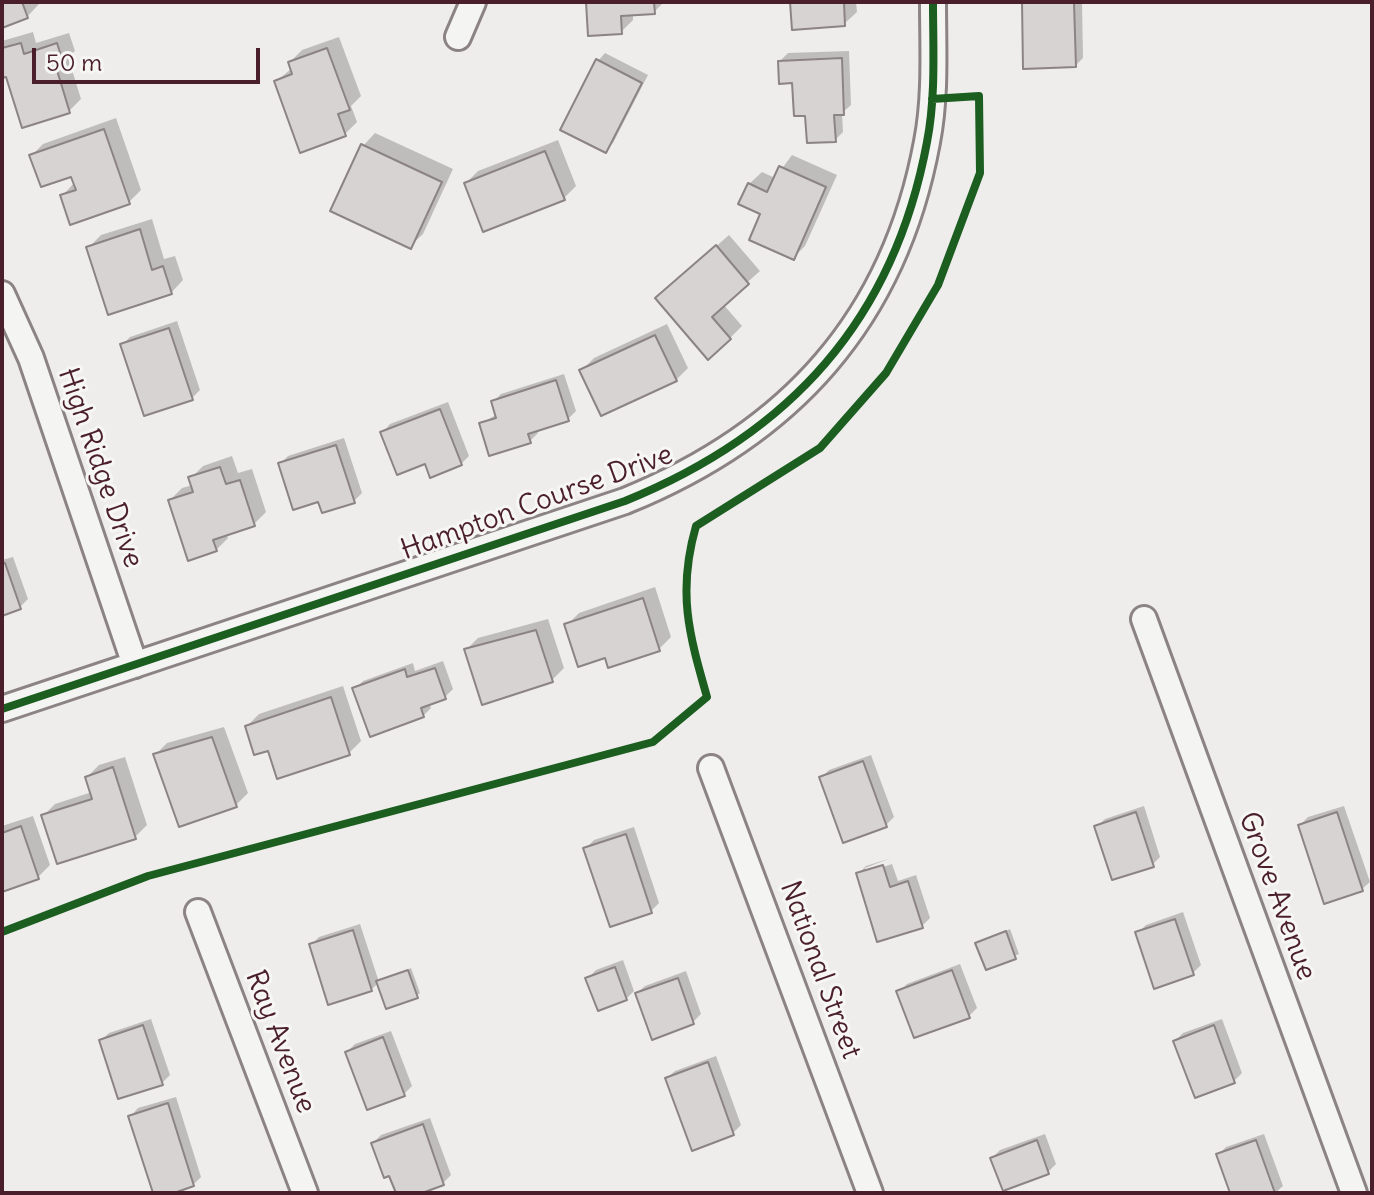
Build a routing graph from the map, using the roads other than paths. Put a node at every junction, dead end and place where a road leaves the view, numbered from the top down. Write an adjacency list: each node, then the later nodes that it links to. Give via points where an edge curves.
1 (473, 2): 3 (street)
2 (933, 2): 6 (street, Hampton Course Drive, via 928,141 892,262 835,353 759,428 678,479 625,501)
3 (458, 37)
4 (2, 294): 6 (street, High Ridge Drive, via 31,358)
5 (1144, 619): 12 (street, Grove Avenue)
6 (135, 665): 7 (street, Hampton Course Drive)
7 (2, 709)
8 (711, 768): 11 (street, National Street)
9 (198, 912): 10 (street, Ray Avenue)
10 (305, 1193)
11 (870, 1193)
12 (1354, 1193)

